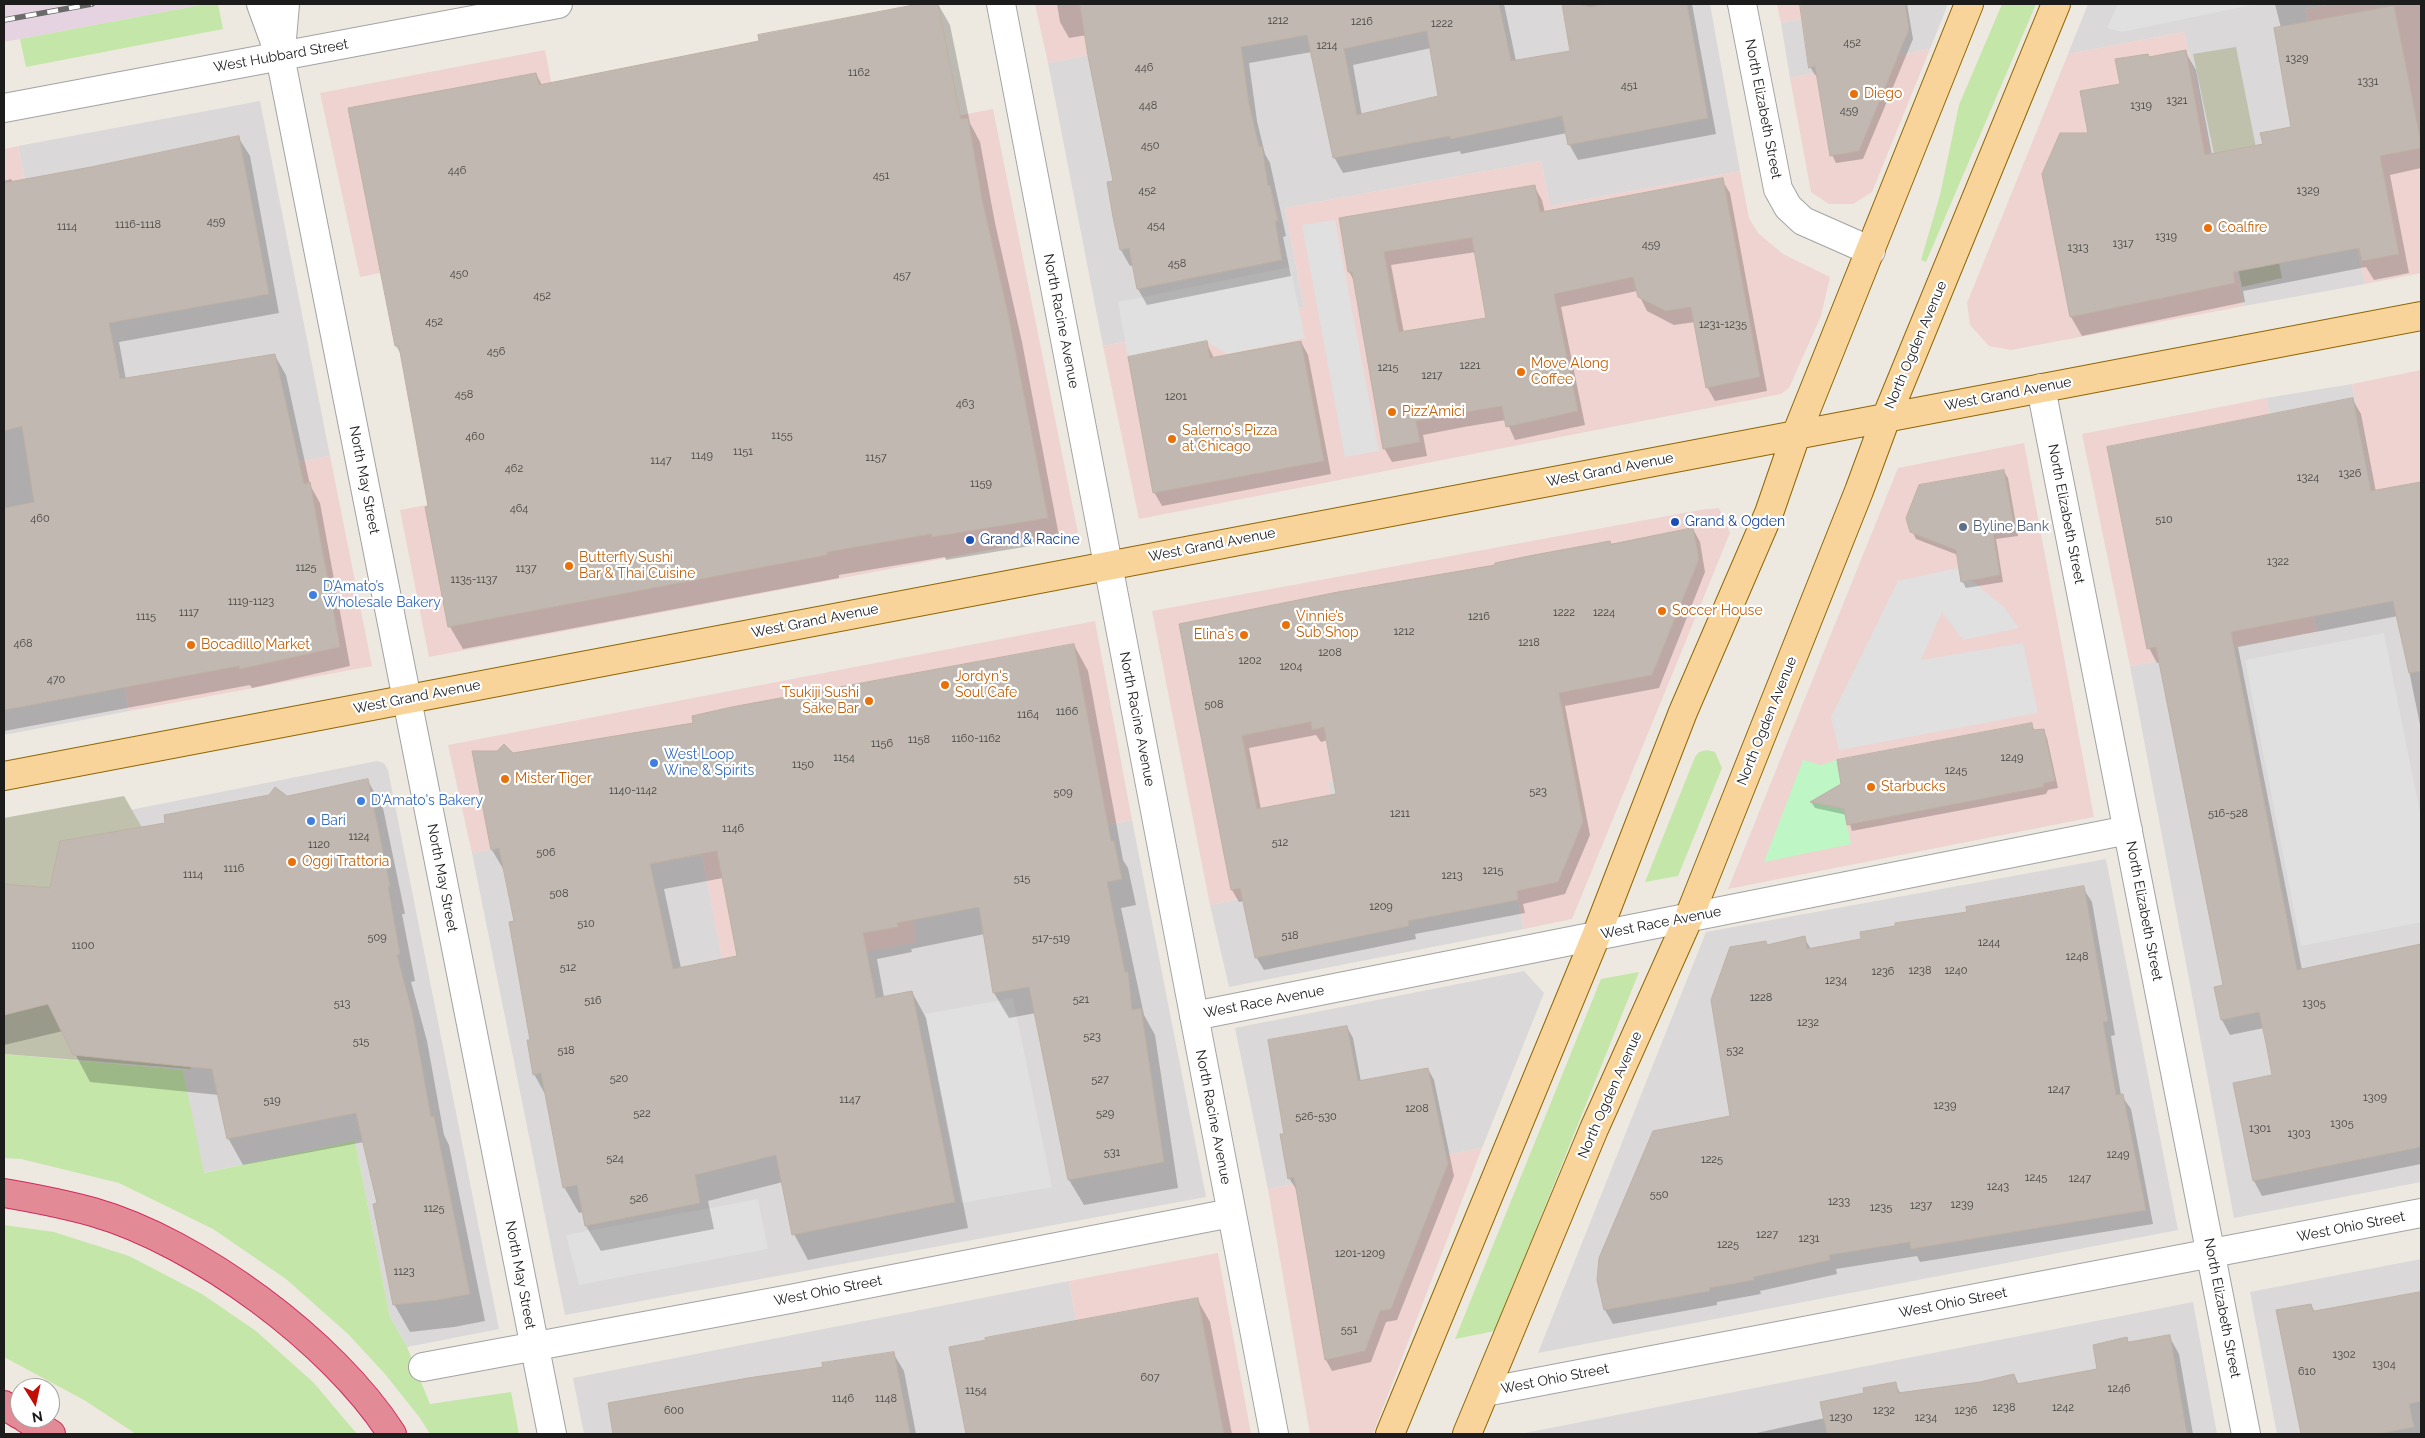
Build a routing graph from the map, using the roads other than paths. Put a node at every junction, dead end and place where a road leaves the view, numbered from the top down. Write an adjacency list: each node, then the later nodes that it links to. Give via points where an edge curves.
1 (261, 4): 8 (street, North May Street)
2 (285, 4): 8 (street, North May Street)
3 (558, 4): 8 (street, West Hubbard Street)
4 (1002, 4): 15 (street, North Racine Avenue)
5 (1742, 4): 10 (street, North Elizabeth Street, via 1778,189 1788,207 1803,221)
6 (1969, 4): 10 (main road)
7 (2056, 4): 13 (main road, North Ogden Avenue)
8 (280, 56): 9 (street, West Hubbard Street); 16 (street, North May Street)
9 (4, 108)
10 (1871, 251): 14 (main road)
11 (2421, 316): 12 (main road, West Grand Avenue)
12 (2041, 388): 13 (main road, West Grand Avenue); 18 (street, North Elizabeth Street)
13 (1886, 418): 14 (main road, West Grand Avenue); 19 (main road, North Ogden Avenue)
14 (1796, 435): 15 (main road, West Grand Avenue); 20 (main road, via 1769,514 1683,712)
15 (1107, 565): 16 (main road, West Grand Avenue); 21 (street, North Racine Avenue)
16 (407, 698): 17 (main road, West Grand Avenue); 26 (street, North May Street)
17 (4, 776)
18 (2128, 830): 19 (street, West Race Avenue); 25 (street, North Elizabeth Street)
19 (1689, 917): 20 (street, West Race Avenue); 28 (main road, North Ogden Avenue, via 1594,1129)
20 (1596, 936): 21 (street, West Race Avenue); 32 (main road)
21 (1194, 1016): 23 (street, North Racine Avenue)
22 (4, 1193): 29 (highway, via 94,1212 191,1255 250,1292 302,1335 338,1368)
23 (1231, 1212): 26 (street, West Ohio Street); 31 (street, North Racine Avenue)
24 (2421, 1213): 25 (street, West Ohio Street)
25 (2211, 1253): 28 (street, West Ohio Street); 34 (street, North Elizabeth Street)
26 (534, 1346): 27 (street, West Ohio Street); 30 (street, North May Street)
27 (423, 1367)
28 (1485, 1392): 33 (main road, North Ogden Avenue)
29 (392, 1434)
30 (552, 1434)
31 (1274, 1434)
32 (1390, 1434)
33 (1467, 1434)
34 (2246, 1434)

